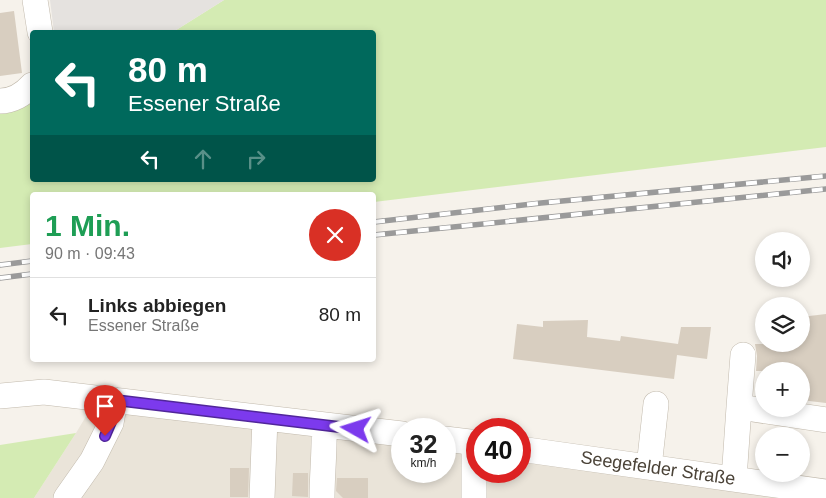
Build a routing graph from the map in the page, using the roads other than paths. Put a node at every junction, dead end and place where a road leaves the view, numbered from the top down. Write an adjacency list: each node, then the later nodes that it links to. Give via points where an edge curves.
1 (35, 0): 2 (street)
2 (40, 30)
3 (30, 88): 4 (street, via 8,101)
4 (0, 101)
5 (744, 355): 9 (street)
6 (0, 396): 7 (street, via 44,392)
7 (115, 400): 10 (street); 19 (street, via 111,422 92,461)
8 (656, 404): 15 (street)
9 (740, 407): 11 (street); 16 (street)
10 (265, 418): 12 (street); 20 (street)
11 (826, 420)
12 (324, 425): 13 (street); 21 (street)
13 (391, 433)
14 (531, 451): 15 (street, Seegefelder Straße)
15 (649, 467): 16 (street, Seegefelder Straße)
16 (734, 479): 18 (street, Seegefelder Straße)
17 (475, 483): 22 (street)
18 (826, 492)
19 (66, 498)
20 (262, 498)
21 (322, 498)
22 (474, 498)

